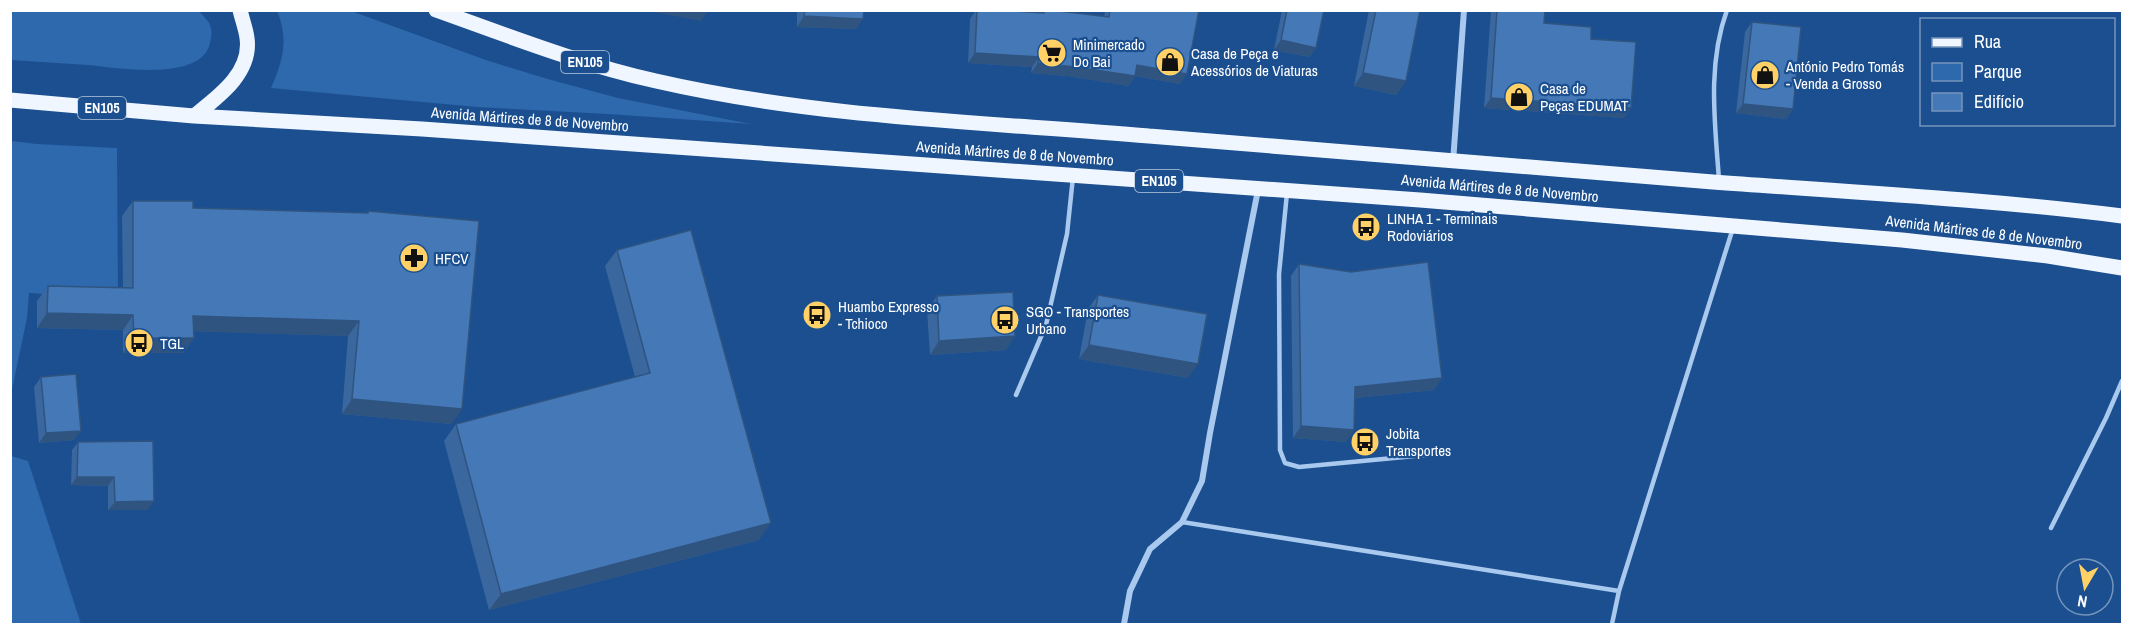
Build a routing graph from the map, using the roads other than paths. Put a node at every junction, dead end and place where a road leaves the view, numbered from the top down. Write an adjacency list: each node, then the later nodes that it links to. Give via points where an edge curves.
1 (240, 10): 6 (main road, via 248,39 243,66 226,90)
2 (436, 10): 7 (main road, Avenida Mártires de 8 de Novembro / EN105, via 572,59 738,97 908,118)
3 (1464, 10): 7 (street)
4 (1727, 10): 9 (lane, via 1713,82)
5 (10, 100): 6 (main road, Avenida Mártires de 8 de Novembro / EN105)
6 (194, 116): 8 (main road, Avenida Mártires de 8 de Novembro / EN105)
7 (1453, 162): 9 (main road, Avenida Mártires de 8 de Novembro / EN105)
8 (1073, 175): 10 (main road, Avenida Mártires de 8 de Novembro / EN105); 16 (lane, via 1067,234 1046,325)
9 (1719, 182): 12 (main road, Avenida Mártires de 8 de Novembro / EN105, via 1974,199)
10 (1258, 188): 11 (main road, Avenida Mártires de 8 de Novembro / EN105); 18 (street, via 1202,482)
11 (1287, 190): 13 (main road, Avenida Mártires de 8 de Novembro / EN105); 17 (lane, via 1279,274 1280,450 1285,463 1299,467)
12 (2122, 216)
13 (1734, 225): 14 (main road, Avenida Mártires de 8 de Novembro / EN105, via 2048,256); 20 (lane)
14 (2122, 268)
15 (2122, 381): 19 (lane)
16 (1016, 395)
17 (1436, 454)
18 (1182, 522): 20 (lane); 21 (street, via 1150,549 1130,591)
19 (2051, 528)
20 (1619, 591): 22 (lane)
21 (1124, 624)
22 (1612, 624)

